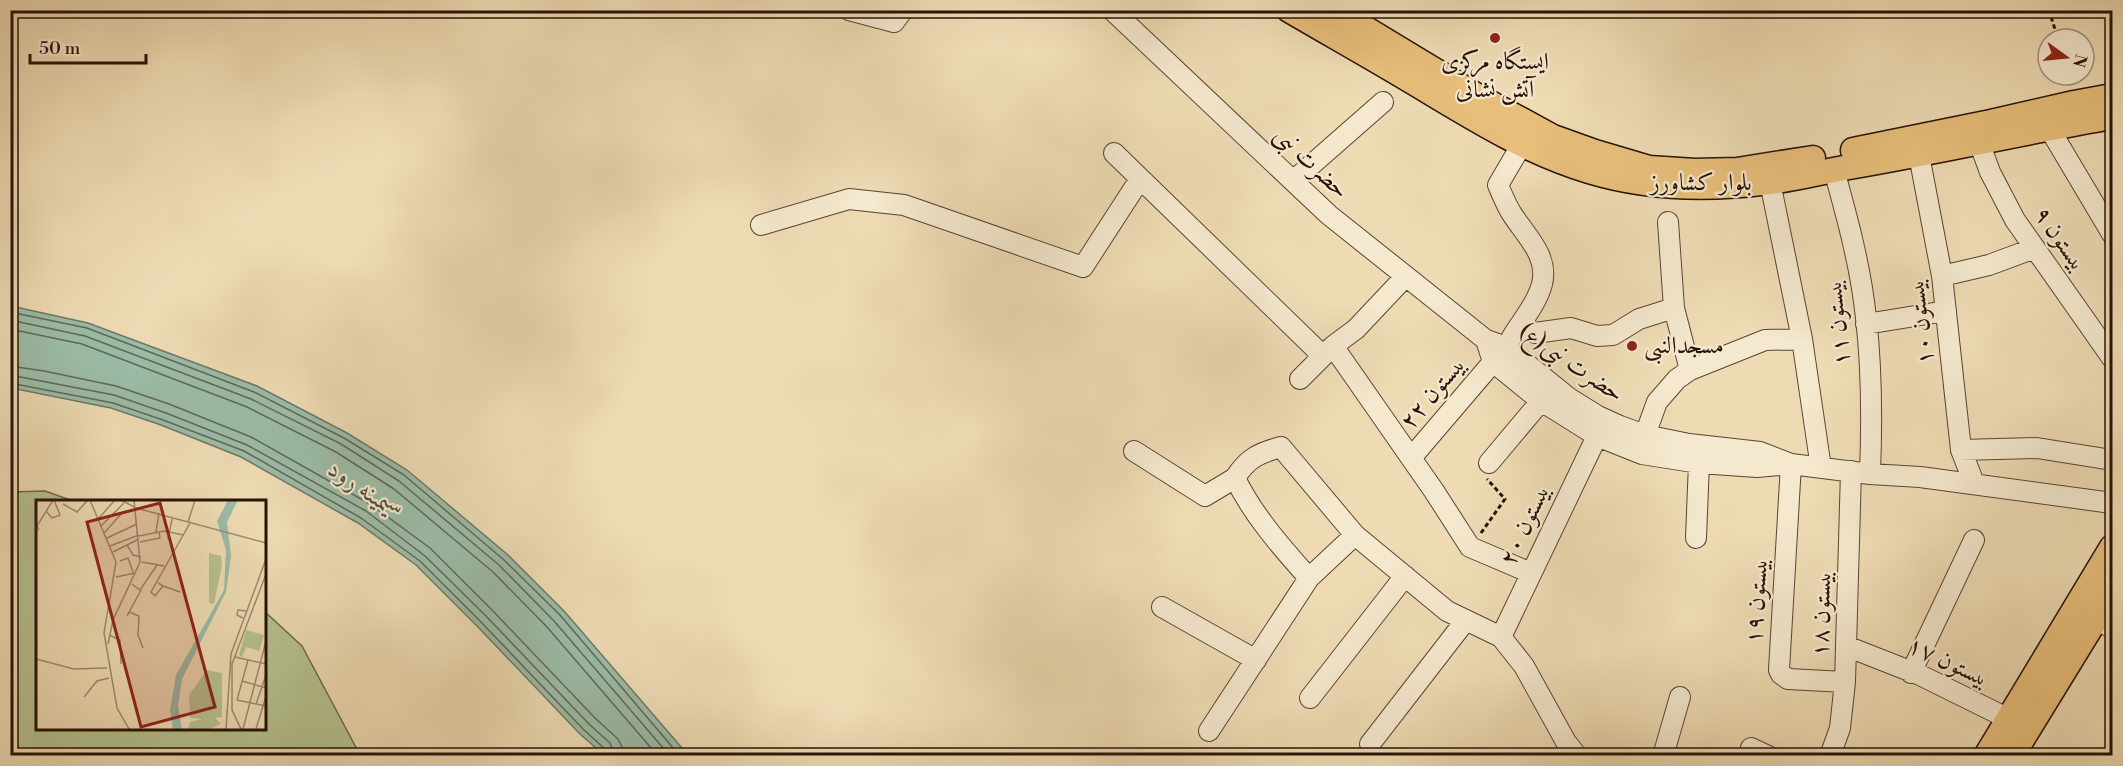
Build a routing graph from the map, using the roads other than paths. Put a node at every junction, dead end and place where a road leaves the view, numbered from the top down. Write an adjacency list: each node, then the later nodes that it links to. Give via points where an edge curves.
1 (849, 10): 2 (street, via 894,22)
2 (903, 10)
3 (1112, 10): 17 (street, حضرت نبی)
4 (1289, 10): 8 (main road, بلوار کشاورز)
5 (1335, 10): 8 (main road, بلوار کشاورز)
6 (2112, 96): 8 (main road, بلوار کشاورز, via 1831,154 1737,170 1695,171 1649,168 1595,152)
7 (1383, 102): 17 (street)
8 (1468, 103): 12 (main road, بلوار کشاورز)
9 (2112, 117): 10 (main road, بلوار کشاورز)
10 (2049, 128): 11 (main road, بلوار کشاورز); 21 (street)
11 (1979, 142): 14 (main road, بلوار کشاورز); 22 (street, بیستون ۹, via 2015,220)
12 (1522, 144): 18 (main road, بلوار کشاورز, via 1590,172 1642,183 1696,188); 28 (street, بیستون ۲۲, via 1498,185 1511,213 1540,254 1544,270 1537,297)
13 (1114, 153): 16 (street)
14 (1919, 155): 15 (main road, بلوار کشاورز); 23 (street, بیستون ۱۰)
15 (1834, 170): 18 (main road, بلوار کشاورز); 27 (street, بیستون ۱۱, via 1858,268)
16 (1140, 179): 20 (street, via 1083,267 904,205 849,199); 31 (street)
17 (1293, 181): 24 (street, حضرت نبی)
18 (1770, 182): 29 (street)
19 (1668, 222): 25 (street)
20 (761, 225)
21 (2112, 234)
22 (2035, 248): 23 (street, via 1989,265); 33 (street, بیستون ۹)
23 (1942, 276): 26 (street, بیستون ۱۰)
24 (1405, 277): 30 (street, حضرت نبی); 31 (street, via 1356,329)
25 (1674, 308): 28 (street, via 1639,319 1613,335 1597,336 1571,328 1534,333); 34 (street)
26 (1946, 311): 27 (street); 39 (street, بیستون ۱۰)
27 (1866, 324): 47 (street, بیستون ۱۱, via 1872,433)
28 (1519, 326): 32 (street, بیستون ۲۲)
29 (1802, 339): 34 (street, via 1765,340); 46 (street)
30 (1486, 340): 32 (street, حضرت نبی(ع))
31 (1328, 351): 35 (street); 41 (street)
32 (1500, 354): 36 (street, حضرت نبی(ع)); 38 (street, حضرت نبی(ع), via 1598,416); 41 (street, بیستون ۲۲)
33 (2112, 358)
34 (1690, 370): 38 (street, via 1657,402)
35 (1300, 379)
36 (1541, 401): 37 (street, حضرت نبی(ع)); 43 (street)
37 (1597, 435): 44 (street, حضرت نبی(ع), via 1642,454); 55 (street, بیستون ۲۰)
38 (1645, 435): 45 (street, حضرت نبی(ع), via 1760,452)
39 (1961, 450): 42 (street, via 2037,448); 49 (street, بیستون ۱۰)
40 (1134, 451): 48 (street, via 1205,496)
41 (1411, 458): 55 (street, via 1470,547)
42 (2112, 460)
43 (1489, 463)
44 (1699, 463): 45 (street, حضرت نبی(ع), via 1757,467); 52 (street)
45 (1791, 464): 46 (street, حضرت نبی(ع)); 66 (street, بیستون ۱۹, via 1779,670 1788,679)
46 (1821, 468): 47 (street, حضرت نبی(ع))
47 (1861, 472): 49 (street, حضرت نبی(ع)); 63 (street, بیستون ۱۸)
48 (1235, 478): 51 (street, via 1244,462 1281,447); 57 (street, via 1284,550)
49 (1974, 483): 50 (street, حضرت نبی(ع))
50 (2112, 503)
51 (1355, 535): 56 (street); 57 (street)
52 (1696, 538)
53 (1974, 540): 65 (street)
54 (2112, 547): 69 (main road)
55 (1531, 573): 62 (street, بیستون ۲۰)
56 (1405, 576): 60 (street, via 1447,612); 68 (street)
57 (1309, 578): 64 (street)
58 (2112, 593): 61 (main road)
59 (1162, 607): 64 (street)
60 (1466, 620): 62 (street); 71 (street)
61 (2104, 623): 69 (main road)
62 (1501, 637): 72 (street, via 1524,666)
63 (1846, 646): 65 (street, بیستون ۱۷); 66 (street, بیستون ۱۸)
64 (1256, 660): 70 (street)
65 (1911, 674): 69 (street, بیستون ۱۷)
66 (1845, 682): 74 (street, بیستون ۱۸, via 1840,728)
67 (1680, 697): 73 (street)
68 (1310, 698)
69 (2019, 724): 75 (main road); 76 (main road)
70 (1209, 731)
71 (1370, 744)
72 (1577, 756)
73 (1662, 756)
74 (1830, 756)
75 (1986, 756)
76 (2012, 756)

